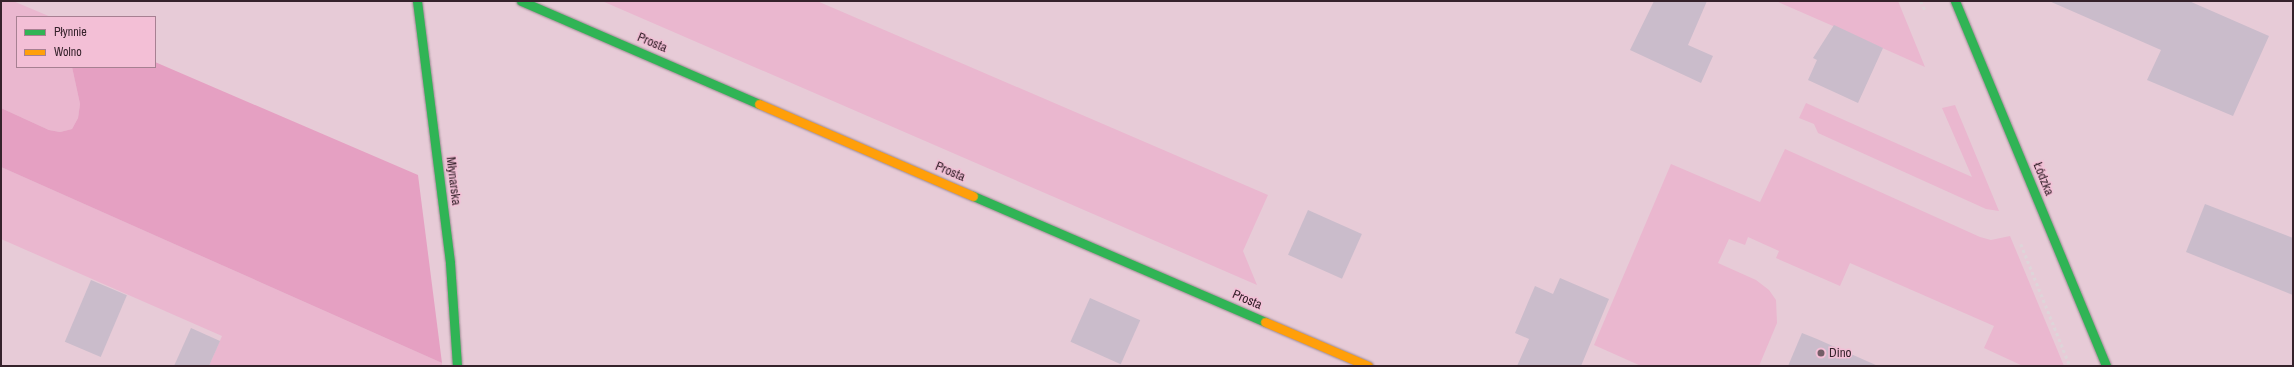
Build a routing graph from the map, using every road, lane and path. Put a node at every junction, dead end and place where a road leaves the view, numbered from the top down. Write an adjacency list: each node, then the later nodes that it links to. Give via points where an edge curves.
1 (416, 1): 4 (street, Młynarska, via 450,263)
2 (521, 1): 5 (street, Prosta)
3 (1955, 1): 6 (street, Łódzka)
4 (457, 366)
5 (1368, 366)
6 (2106, 366)

